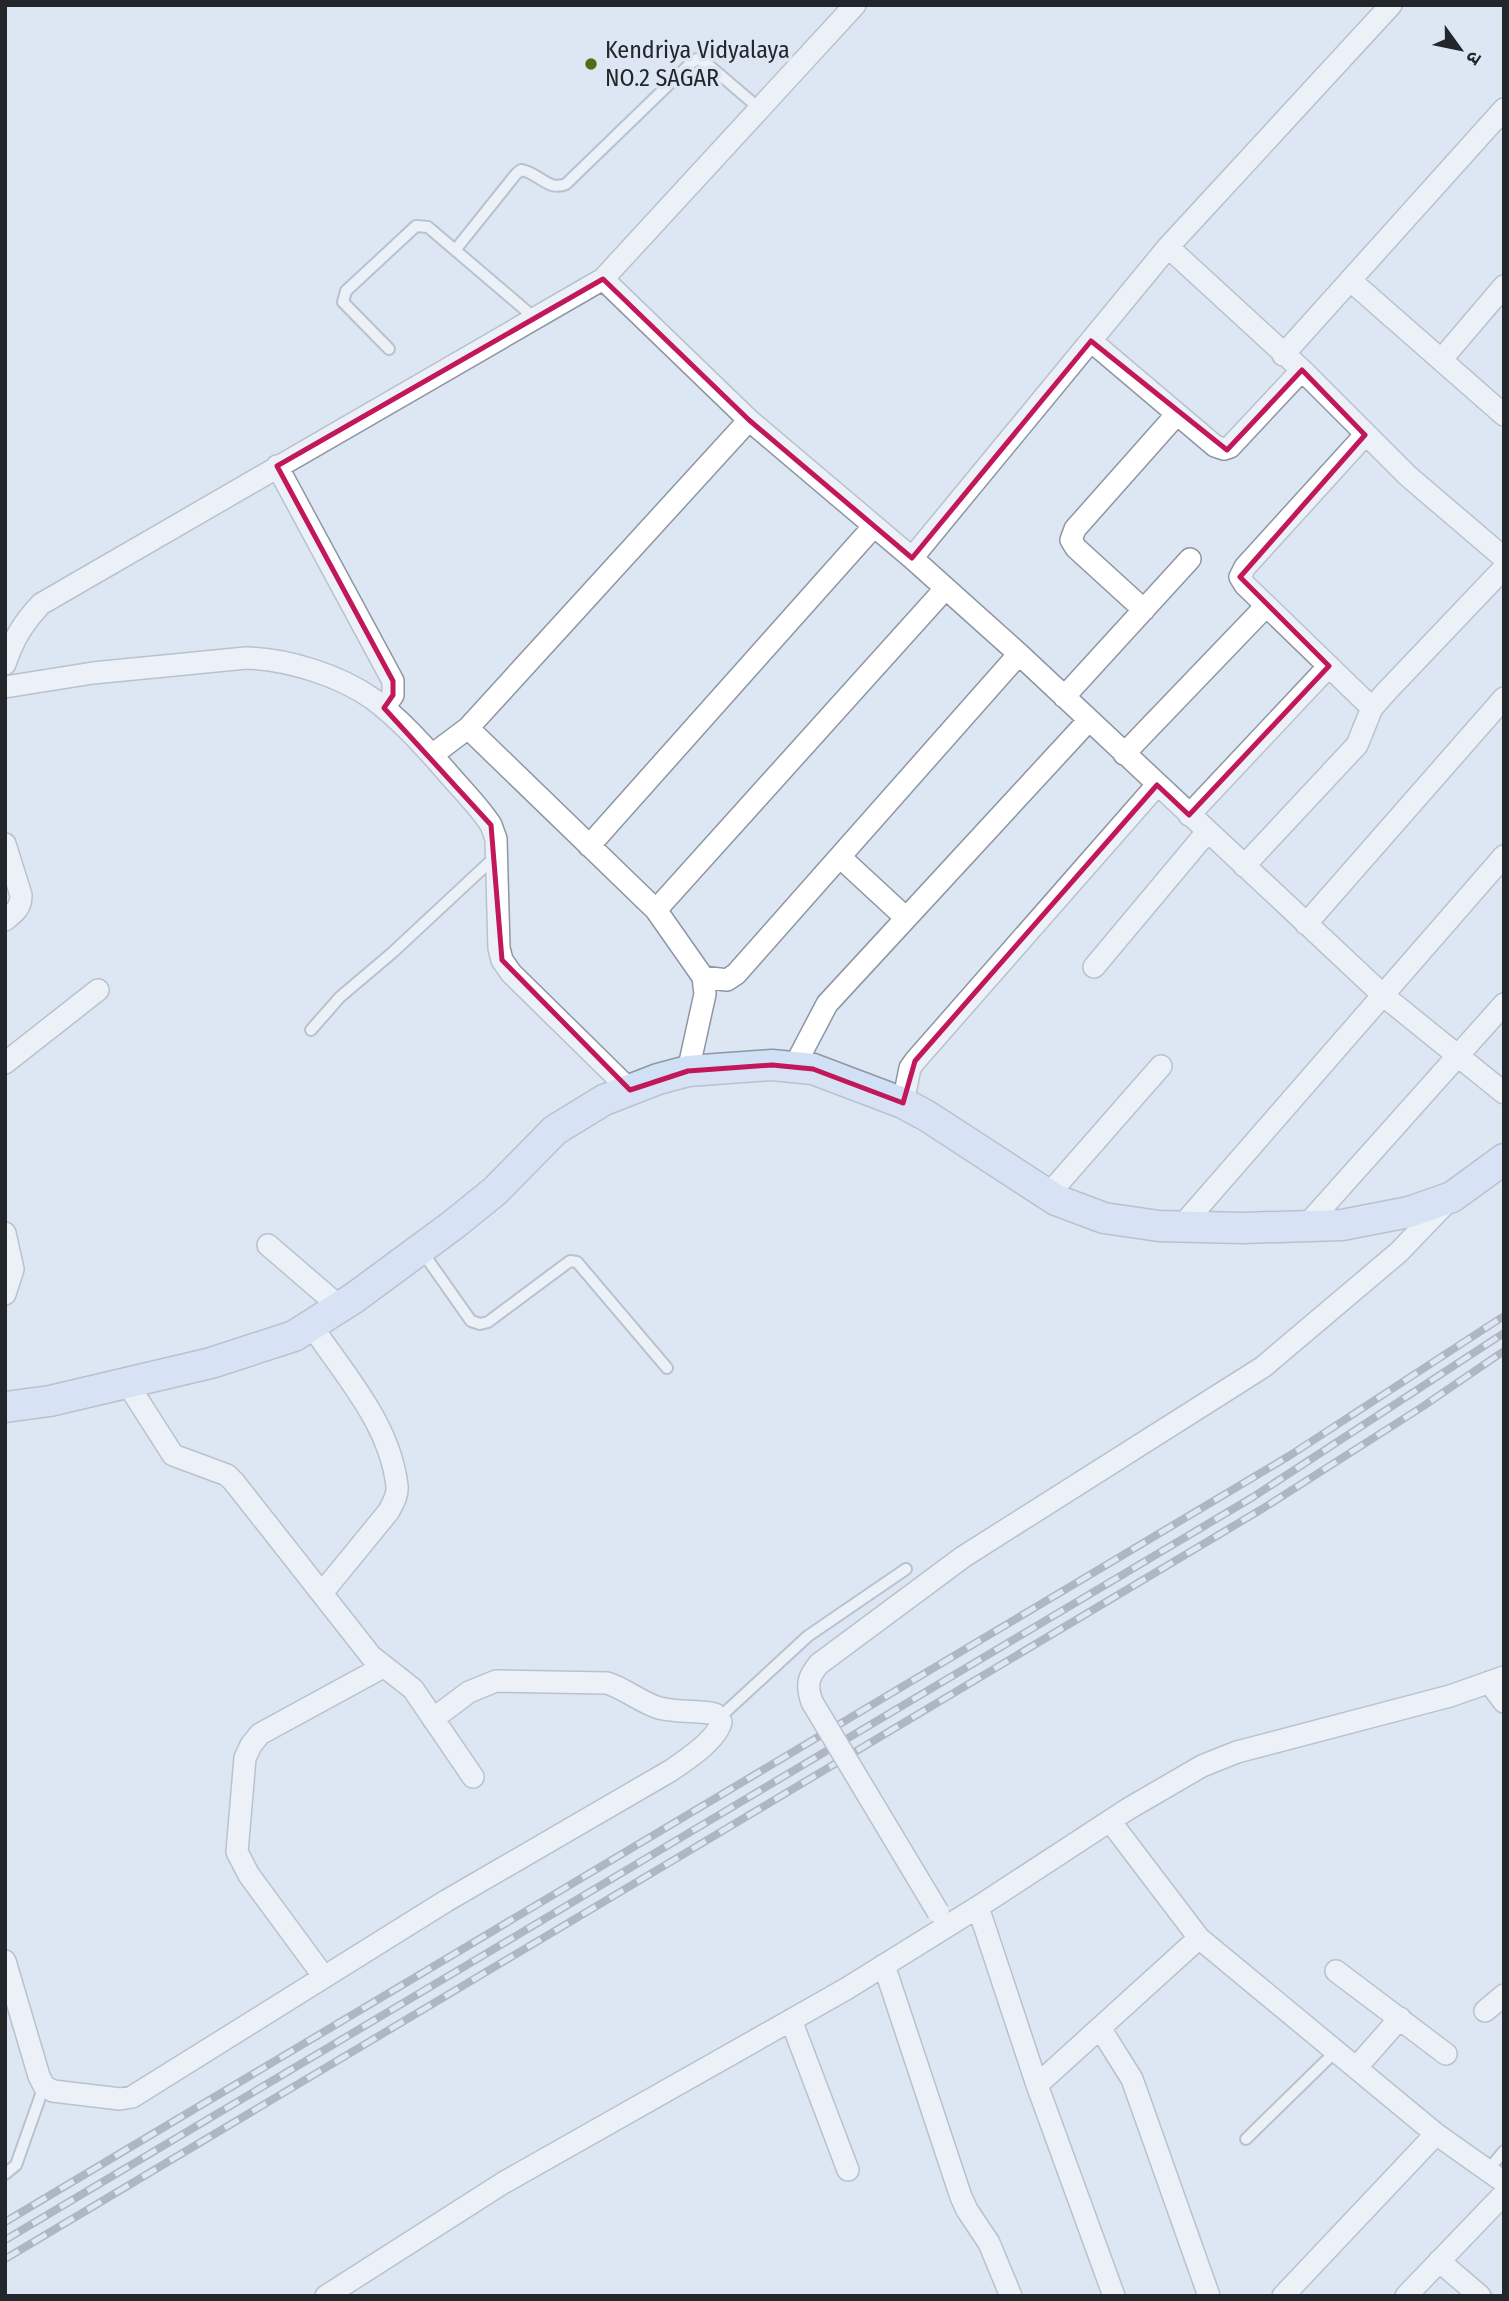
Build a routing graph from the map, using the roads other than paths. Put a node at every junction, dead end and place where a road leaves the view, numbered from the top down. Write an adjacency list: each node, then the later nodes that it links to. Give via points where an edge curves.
1 (855, 5): 3 (street)
2 (1391, 5): 5 (street)
3 (760, 109): 6 (lane, via 697,60 566,184 558,188 521,170); 7 (street)
4 (1504, 109): 8 (street)
5 (1168, 247): 11 (street); 13 (street)
6 (456, 249): 10 (lane); 12 (lane, via 428,227 416,226 346,292 343,302)
7 (603, 279): 10 (street); 18 (street)
8 (1350, 280): 13 (street); 14 (street)
9 (1504, 286): 14 (street)
10 (536, 319): 20 (street)
11 (1091, 341): 16 (street); 22 (street)
12 (389, 349)
13 (1283, 355): 15 (street)
14 (1441, 360): 17 (street)
15 (1302, 370): 16 (street, via 1230,447 1215,446); 19 (street)
16 (1177, 414): 28 (street, via 1075,529 1071,540)
17 (1504, 415)
18 (749, 420): 21 (street); 39 (street)
19 (1365, 435): 23 (street); 27 (street, via 1245,567 1240,577)
20 (277, 466): 29 (street, via 41,604); 36 (street, via 393,681 393,695)
21 (874, 526): 22 (street); 46 (street)
22 (912, 558): 26 (street)
23 (1504, 558)
24 (1190, 559): 28 (street)
25 (1504, 568): 37 (street)
26 (945, 589): 30 (street); 51 (street)
27 (1266, 606): 32 (street); 40 (street)
28 (1144, 610): 34 (street)
29 (9, 637): 31 (street)
30 (1019, 654): 34 (street); 49 (street)
31 (5, 664)
32 (1329, 666): 37 (street); 43 (street)
33 (5, 687): 36 (street, via 93,673 271,659 351,687)
34 (1064, 697): 38 (street)
35 (1504, 698): 54 (street)
36 (384, 708): 41 (street)
37 (1372, 708): 50 (street, via 1357,745)
38 (1088, 720): 40 (street); 52 (street)
39 (468, 728): 41 (street); 46 (street)
40 (1124, 754): 42 (street)
41 (432, 755): 47 (street, via 491,825)
42 (1157, 785): 43 (street); 68 (street, via 915,1061)
43 (1189, 815): 44 (street)
44 (1207, 832): 50 (street); 55 (street)
45 (5, 844): 53 (street, via 21,904)
46 (589, 846): 51 (street)
47 (497, 855): 60 (lane, via 340,996); 66 (street, via 502,960)
48 (1504, 856): 58 (street)
49 (840, 857): 52 (street); 56 (street, via 736,974 727,980)
50 (1244, 866): 54 (street)
51 (656, 910): 56 (street)
52 (906, 918): 64 (street, via 827,1004)
53 (5, 920)
54 (1306, 924): 58 (street)
55 (1094, 967)
56 (703, 978): 65 (street, via 705,994)
57 (98, 990): 61 (street)
58 (1384, 996): 62 (street); 72 (street)
59 (1504, 1004): 62 (street)
60 (311, 1030)
61 (9, 1053)
62 (1458, 1056): 67 (street); 73 (street)
63 (1161, 1066): 70 (street)
64 (794, 1067): 65 (main road); 68 (main road, via 813,1069)
65 (688, 1071): 66 (main road)
66 (630, 1090): 76 (main road, via 555,1130 495,1191)
67 (1504, 1093)
68 (903, 1103): 70 (main road)
69 (1504, 1159): 71 (main road)
70 (1048, 1195): 72 (main road, via 1104,1218)
71 (1452, 1197): 73 (main road, via 1409,1212); 93 (street, bridge, via 1399,1252 1246,1379 973,1550 809,1676 812,1702)
72 (1181, 1227): 73 (main road)
73 (1305, 1227)
74 (5, 1233): 77 (street, via 13,1269)
75 (268, 1245): 78 (street)
76 (421, 1249): 78 (main road); 80 (lane, via 471,1321 480,1324 570,1261 577,1262)
77 (5, 1294)
78 (340, 1307): 79 (main road)
79 (311, 1325): 81 (main road, via 294,1336 211,1363); 84 (street, via 379,1425 397,1487 389,1511)
80 (667, 1368)
81 (127, 1383): 82 (main road); 84 (street, via 173,1455 227,1475)
82 (5, 1407)
83 (906, 1569): 88 (lane, via 808,1636)
84 (322, 1593): 85 (street)
85 (383, 1667): 89 (street, via 413,1689); 98 (street, via 260,1734 245,1758 237,1852)
86 (1497, 1680): 87 (street); 91 (street, via 1221,1758)
87 (1504, 1702)
88 (719, 1718): 89 (street, via 660,1708 607,1683 496,1681 470,1692); 98 (street, via 716,1733 670,1771)
89 (433, 1719): 90 (street)
90 (473, 1777)
91 (1110, 1821): 92 (street); 94 (street)
92 (978, 1907): 93 (street); 107 (street)
93 (943, 1918): 96 (street)
94 (1199, 1938): 103 (street); 104 (street)
95 (5, 1961): 108 (street)
96 (884, 1965): 102 (street); 118 (street, via 961,2197 989,2243)
97 (1336, 1971): 101 (street)
98 (324, 1977): 108 (street, via 132,2097 53,2091)
99 (1504, 1995): 100 (street)
100 (1485, 2011)
101 (1400, 2018): 105 (street); 106 (street)
102 (791, 2020): 112 (street); 117 (street, via 503,2183)
103 (1100, 2028): 107 (street); 120 (street, via 1132,2079)
104 (1336, 2051): 106 (street); 110 (lane)
105 (1446, 2053)
106 (1356, 2068): 109 (street)
107 (1037, 2085): 119 (street)
108 (44, 2086): 113 (lane, via 16,2165)
109 (1436, 2134): 114 (street); 121 (street)
110 (1246, 2139)
111 (1504, 2151): 114 (lane)
112 (848, 2169)
113 (5, 2174)
114 (1496, 2176)
115 (1504, 2194): 116 (street)
116 (1439, 2261): 122 (street); 123 (street)
117 (326, 2296)
118 (1011, 2296)
119 (1114, 2296)
120 (1209, 2296)
121 (1283, 2296)
122 (1406, 2296)
123 (1480, 2296)

